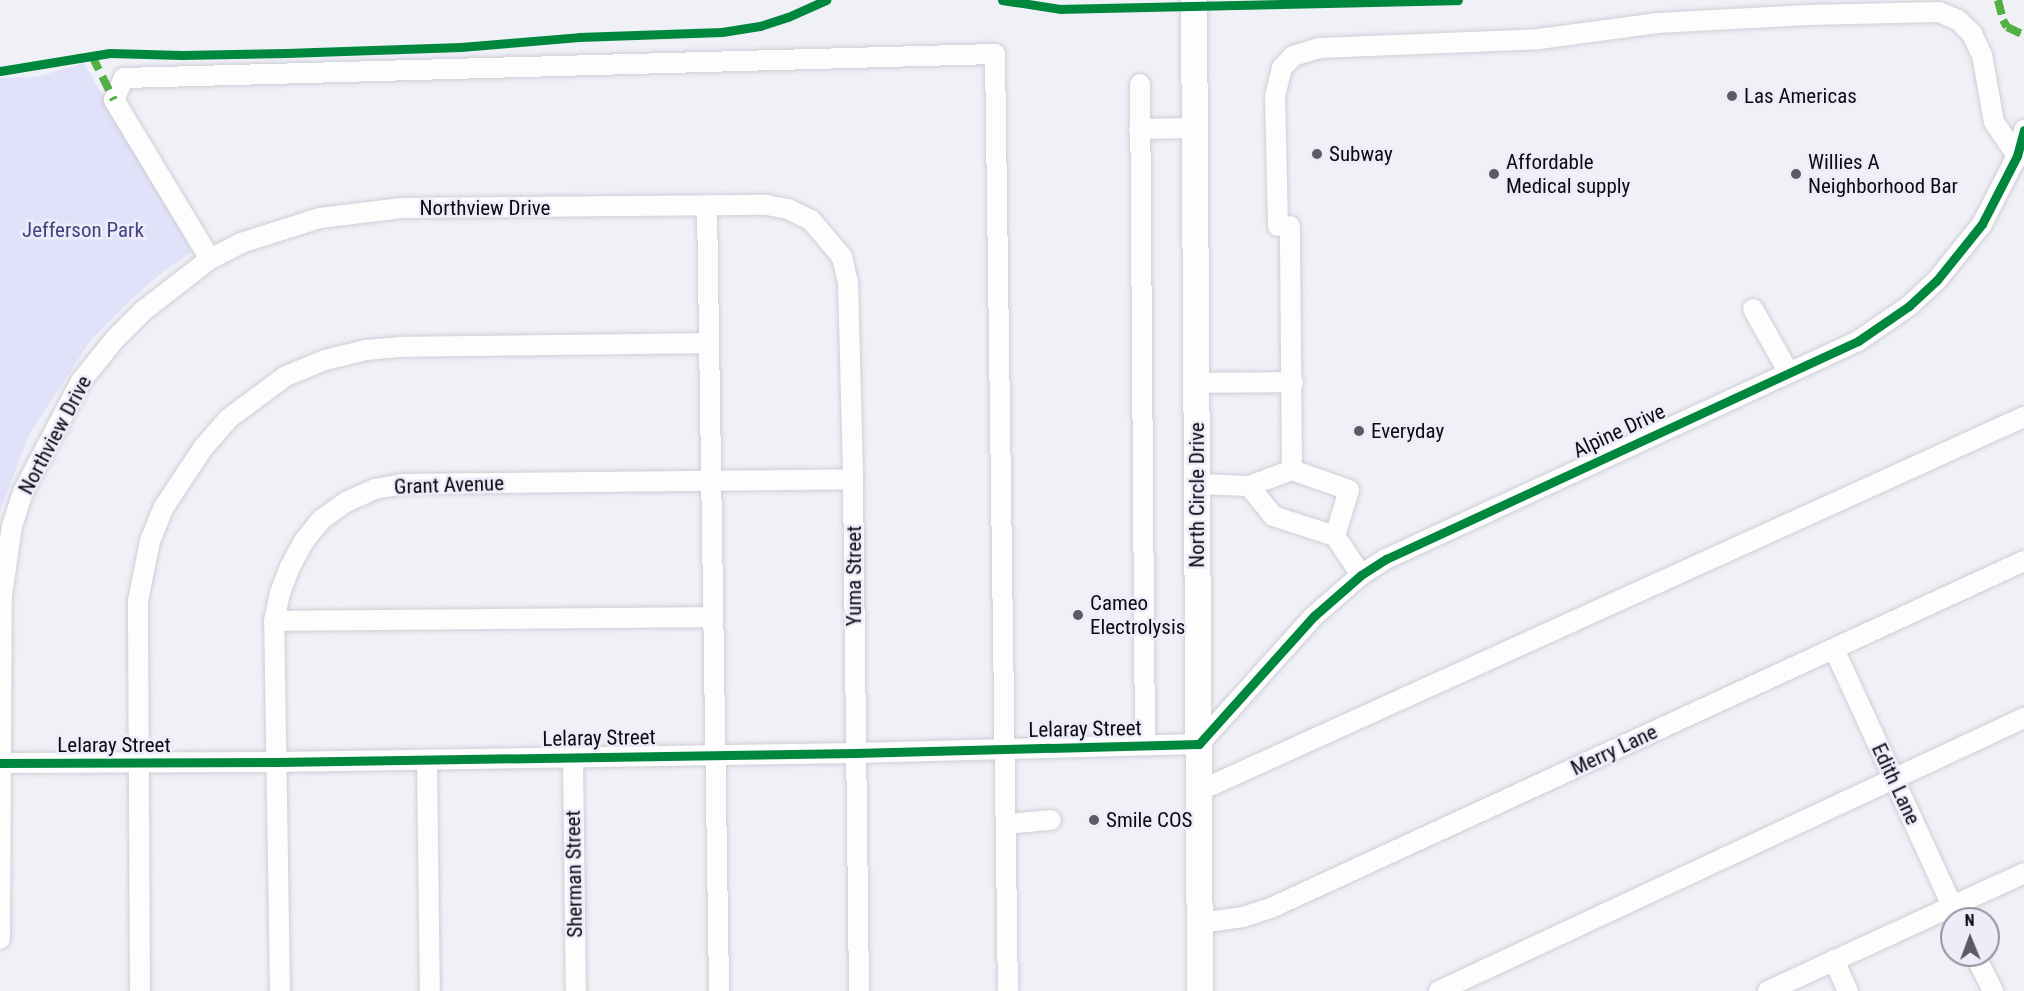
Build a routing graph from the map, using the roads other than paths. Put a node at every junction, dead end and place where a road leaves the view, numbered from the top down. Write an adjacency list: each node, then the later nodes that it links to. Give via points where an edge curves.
1 (1194, 0): 3 (main road, North Circle Drive)
2 (1140, 84): 4 (street)
3 (1195, 128): 4 (street); 14 (main road, North Circle Drive)
4 (1139, 129): 29 (street)
5 (2024, 130): 6 (street, Alpine Drive)
6 (2020, 156): 12 (street, Alpine Drive, via 1982,224 1937,280 1909,306 1858,341); 13 (street, via 1994,122 1982,55 1972,34 1958,20 1940,12 1657,23 1539,39 1319,48 1293,56 1282,68 1275,96)
7 (767, 205): 8 (street, Northview Drive); 17 (street, Yuma Street, via 811,220 842,257 848,282)
8 (707, 206): 9 (street, Northview Drive, via 401,208 357,212 280,228); 11 (street)
9 (210, 259): 30 (street, via 114,100 124,78 995,54); 36 (street, Northview Drive, via 143,311 81,381 24,490 12,526 2,595)
10 (1754, 309): 12 (street)
11 (709, 344): 18 (street); 37 (street, via 366,350 286,376 258,395 228,419 203,448 164,507 150,541 138,601)
12 (1789, 373): 23 (street, Alpine Drive)
13 (1293, 382): 14 (street); 16 (street)
14 (1197, 383): 19 (main road, North Circle Drive)
15 (2024, 417): 39 (street)
16 (1292, 470): 20 (street); 21 (street, via 1349,490)
17 (853, 479): 18 (street, Grant Avenue); 31 (street, Yuma Street)
18 (711, 480): 24 (street); 25 (street, Grant Avenue, via 403,484 375,489 321,520 304,541 280,593)
19 (1197, 484): 20 (street); 28 (main road, North Circle Drive)
20 (1249, 486): 21 (street, via 1273,516)
21 (1335, 536): 23 (street)
22 (2024, 561): 26 (street, Merry Lane)
23 (1361, 574): 28 (street, Alpine Drive, via 1314,616)
24 (713, 617): 25 (street); 32 (street)
25 (274, 621): 35 (street, Grant Avenue)
26 (1834, 649): 38 (street, Edith Lane); 46 (street, Merry Lane, via 1273,907 1243,917)
27 (2024, 718): 38 (street)
28 (1199, 744): 29 (street, Lelaray Street); 39 (main road, North Circle Drive)
29 (1145, 745): 30 (street, Lelaray Street)
30 (1005, 748): 31 (street, Lelaray Street); 41 (street)
31 (855, 753): 32 (street, Lelaray Street); 55 (street, Yuma Street)
32 (715, 754): 33 (street, Lelaray Street); 54 (street)
33 (573, 757): 34 (street, Lelaray Street); 53 (street, Sherman Street)
34 (427, 760): 35 (street, Lelaray Street); 52 (street)
35 (277, 762): 37 (street, Lelaray Street); 51 (street, Grant Avenue)
36 (1, 763): 37 (street, Lelaray Street); 47 (street, Northview Drive)
37 (138, 763): 50 (street)
38 (1893, 778): 43 (street, Edith Lane); 58 (street)
39 (1199, 791): 46 (main road, North Circle Drive)
40 (1051, 820): 41 (street)
41 (1006, 824): 56 (street)
42 (2024, 873): 44 (street)
43 (1952, 907)
44 (1965, 907)
45 (1940, 919): 48 (street)
46 (1200, 923): 57 (main road, North Circle Drive)
47 (0, 939)
48 (1834, 960): 59 (street); 60 (street)
49 (1981, 967): 61 (street)
50 (140, 991)
51 (280, 991)
52 (430, 991)
53 (576, 991)
54 (719, 991)
55 (859, 991)
56 (1008, 991)
57 (1200, 991)
58 (1439, 991)
59 (1768, 991)
60 (1848, 991)
61 (1993, 991)

